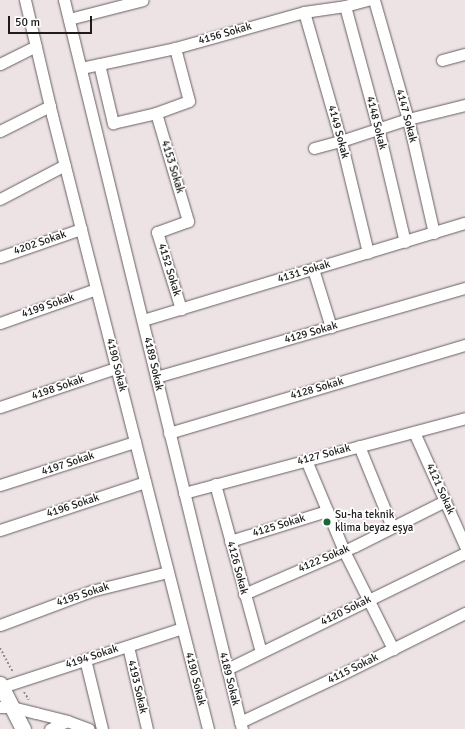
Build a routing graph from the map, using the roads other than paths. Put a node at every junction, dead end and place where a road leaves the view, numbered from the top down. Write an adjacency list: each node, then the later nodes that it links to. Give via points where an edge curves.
1 (25, 0): 9 (street, 4190 Sokak)
2 (64, 0): 8 (street, 4189 Sokak)
3 (143, 0): 8 (street)
4 (368, 0): 6 (street, 4156 Sokak)
5 (374, 0): 19 (street, 4147 Sokak)
6 (345, 6): 7 (street, 4156 Sokak); 20 (street, 4148 Sokak)
7 (304, 12): 10 (street, 4156 Sokak); 22 (street, 4149 Sokak)
8 (69, 19): 15 (street, 4189 Sokak)
9 (36, 46): 13 (street); 17 (street, 4190 Sokak)
10 (175, 48): 14 (street, 4156 Sokak); 18 (street, via 189,101)
11 (465, 54): 12 (street)
12 (442, 60)
13 (0, 64)
14 (99, 64): 15 (street, 4156 Sokak); 18 (street, via 114,123)
15 (81, 68): 37 (street, 4189 Sokak)
16 (465, 104): 19 (street)
17 (50, 106): 21 (street); 24 (street, 4190 Sokak)
18 (156, 113): 28 (street, 4153 Sokak, via 188,221)
19 (408, 119): 20 (street); 29 (street, 4147 Sokak)
20 (378, 128): 22 (street); 30 (street, 4148 Sokak)
21 (0, 131)
22 (341, 141): 23 (street); 31 (street, 4149 Sokak)
23 (314, 148)
24 (65, 165): 25 (street); 27 (street, 4190 Sokak)
25 (0, 199)
26 (465, 223): 29 (street, 4131 Sokak)
27 (81, 229): 32 (street, 4202 Sokak); 35 (street, 4190 Sokak)
28 (157, 232): 36 (street, 4152 Sokak)
29 (434, 233): 30 (street, 4131 Sokak)
30 (405, 242): 31 (street, 4131 Sokak)
31 (368, 253): 33 (street, 4131 Sokak)
32 (0, 257)
33 (313, 269): 36 (street, 4131 Sokak); 39 (street)
34 (465, 288): 39 (street, 4129 Sokak)
35 (96, 289): 38 (street, 4199 Sokak); 41 (street, 4190 Sokak)
36 (181, 309): 37 (street, 4131 Sokak)
37 (143, 320): 42 (street, 4189 Sokak)
38 (0, 323)
39 (331, 327): 42 (street, 4129 Sokak)
40 (465, 345): 46 (street, 4128 Sokak)
41 (116, 368): 43 (street, 4198 Sokak); 47 (street, 4190 Sokak)
42 (156, 377): 46 (street, 4189 Sokak)
43 (0, 407)
44 (465, 418): 45 (street, 4127 Sokak)
45 (414, 432): 48 (street, 4127 Sokak); 54 (street, 4121 Sokak)
46 (169, 433): 53 (street, 4189 Sokak)
47 (135, 442): 50 (street, 4190 Sokak); 52 (street, 4197 Sokak)
48 (359, 446): 49 (street, 4127 Sokak); 56 (street)
49 (306, 460): 51 (street, 4127 Sokak); 55 (street)
50 (145, 482): 57 (street, 4196 Sokak); 62 (street, 4190 Sokak)
51 (215, 484): 53 (street, 4127 Sokak); 58 (street, 4126 Sokak)
52 (0, 486)
53 (184, 493): 72 (street, 4189 Sokak)
54 (445, 500): 56 (street, 4122 Sokak); 59 (street, 4121 Sokak)
55 (327, 512): 58 (street, 4125 Sokak); 60 (street)
56 (392, 527): 60 (street, 4122 Sokak)
57 (0, 530)
58 (230, 541): 63 (street, 4126 Sokak)
59 (465, 546)
60 (344, 551): 63 (street, 4122 Sokak); 64 (street)
61 (465, 553): 64 (street, 4120 Sokak)
62 (168, 572): 66 (street, 4195 Sokak, via 91,591); 67 (street, 4190 Sokak)
63 (244, 594): 70 (street, 4126 Sokak)
64 (368, 600): 69 (street); 70 (street, 4120 Sokak)
65 (465, 613): 69 (street, 4115 Sokak)
66 (0, 625)
67 (182, 628): 68 (street, 4194 Sokak); 82 (street, 4190 Sokak)
68 (128, 646): 71 (street, 4194 Sokak); 81 (street, 4193 Sokak)
69 (393, 649): 76 (street, 4115 Sokak)
70 (261, 652): 72 (street, 4120 Sokak)
71 (85, 659): 73 (street, 4194 Sokak); 80 (street)
72 (226, 669): 76 (street, 4189 Sokak)
73 (1, 686): 74 (main road)
74 (6, 707): 75 (street); 77 (main road)
75 (67, 720): 78 (street); 79 (street)
76 (241, 725)
77 (23, 729)
78 (50, 729)
79 (89, 729)
80 (102, 729)
81 (147, 729)
82 (208, 729)

